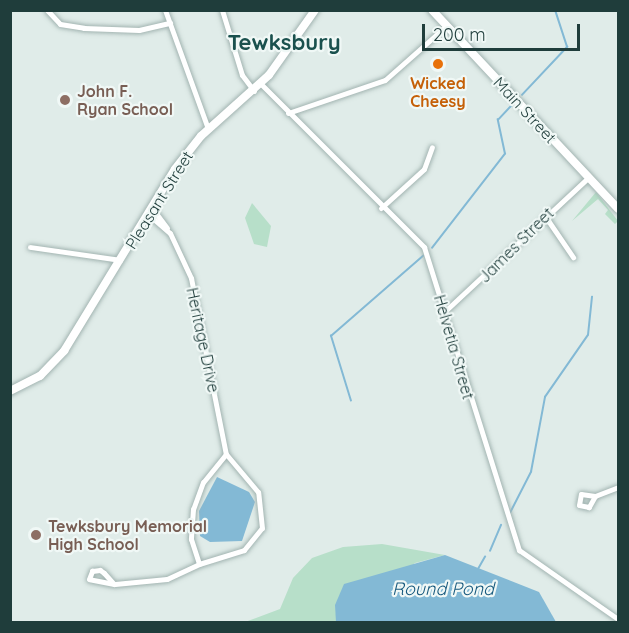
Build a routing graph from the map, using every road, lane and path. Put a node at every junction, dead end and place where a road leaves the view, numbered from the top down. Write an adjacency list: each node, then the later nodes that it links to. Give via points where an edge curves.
1 (47, 10): 6 (street, via 60,24 84,28 139,30)
2 (165, 10): 6 (street)
3 (222, 10): 9 (street, via 242,75)
4 (315, 10): 8 (main road, Pleasant Street)
5 (432, 10): 7 (main road, Main Street)
6 (170, 23): 11 (street)
7 (446, 26): 10 (street, via 416,57 374,86); 13 (main road, Main Street)
8 (261, 84): 9 (main road, Pleasant Street); 10 (street, Helvetia Street)
9 (254, 91): 11 (main road, Pleasant Street)
10 (288, 113): 15 (street, Helvetia Street)
11 (208, 129): 16 (main road, Pleasant Street)
12 (432, 147): 15 (street, via 424,169)
13 (589, 177): 14 (main road, Main Street); 17 (street, James Street)
14 (617, 204)
15 (381, 208): 21 (street, Helvetia Street, via 426,250)
16 (150, 211): 20 (main road, Pleasant Street); 23 (street, Heritage Drive, via 167,229 195,295)
17 (545, 216): 19 (street); 21 (street, James Street)
18 (30, 247): 20 (street)
19 (573, 257)
20 (121, 261): 22 (main road, Pleasant Street, via 59,357 40,376)
21 (443, 313): 28 (street, Helvetia Street, via 519,550)
22 (10, 391)
23 (226, 454): 26 (street, via 203,482 193,509 191,539); 26 (street, Heritage Drive, via 258,492 262,528 244,550)
24 (618, 487): 25 (street)
25 (595, 496)
26 (200, 564): 27 (street, Heritage Drive, via 167,579)
27 (115, 584)
28 (618, 619)

